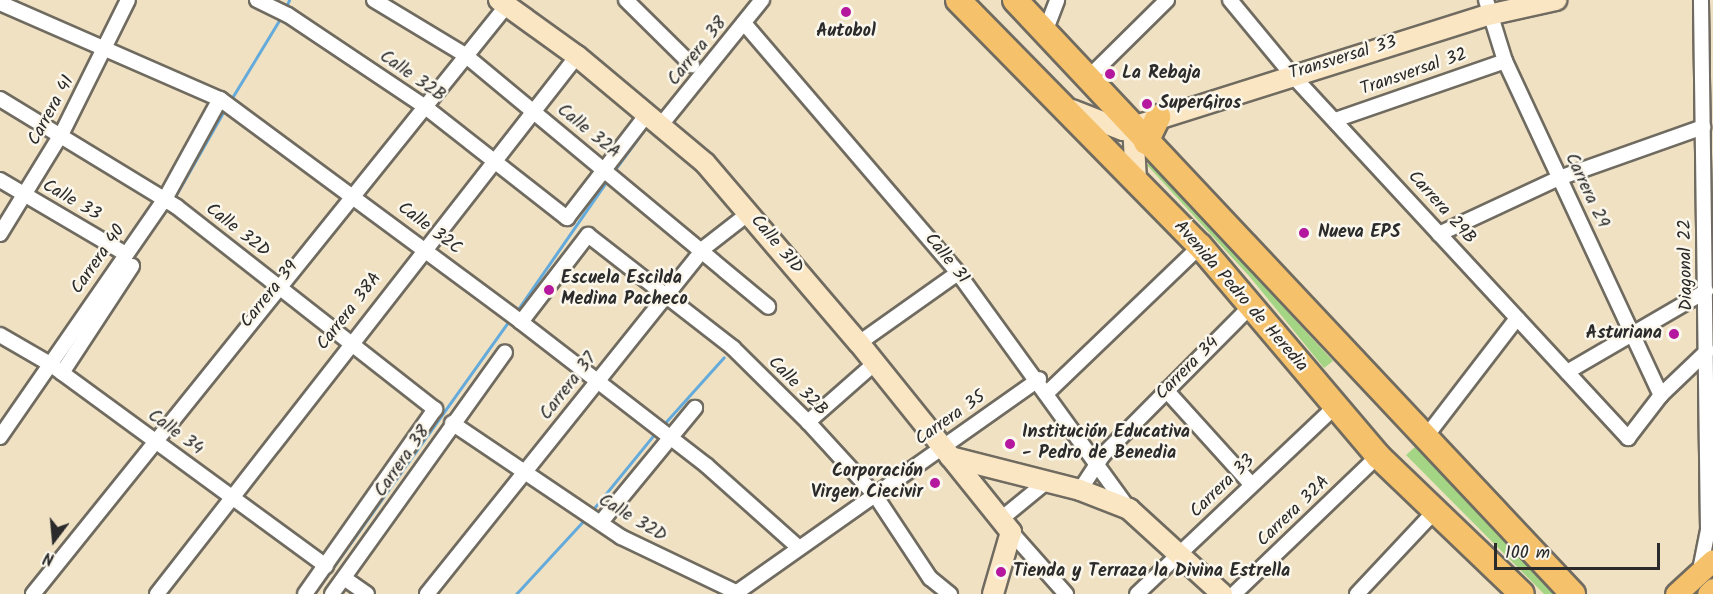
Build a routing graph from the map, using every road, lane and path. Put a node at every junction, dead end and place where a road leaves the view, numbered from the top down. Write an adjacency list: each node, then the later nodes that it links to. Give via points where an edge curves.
1 (128, 0): 19 (street, Carrera 41)
2 (257, 0): 16 (street, Calle 32B)
3 (374, 0): 20 (street, Calle 32A)
4 (626, 0): 23 (street)
5 (762, 0): 17 (street, Carrera 38)
6 (958, 0): 26 (highway, Avenida Pedro de Heredia)
7 (1015, 0): 18 (highway, Avenida Pedro de Heredia)
8 (1057, 0): 18 (street)
9 (1167, 0): 25 (street)
10 (1556, 0): 15 (street, Transversal 33)
11 (1701, 0): 34 (street, Diagonal 22)
12 (1234, 1): 24 (street, Carrera 29B)
13 (506, 2): 20 (street, Carrera 39); 21 (street, Calle 31D)
14 (0, 3): 19 (street, Calle 32C)
15 (1487, 7): 22 (street, Carrera 29); 24 (street, Transversal 33)
16 (284, 9): 29 (street, Calle 32B)
17 (744, 22): 32 (street, Carrera 38); 54 (street, Calle 31)
18 (1045, 32): 25 (highway, Avenida Pedro de Heredia)
19 (106, 48): 28 (street, Calle 32C); 35 (street, Carrera 41)
20 (465, 55): 29 (street, Carrera 39); 30 (street, Calle 32A)
21 (577, 56): 30 (street, Carrera 38A); 32 (street, Calle 31D)
22 (1505, 61): 33 (street, Transversal 32); 39 (street, Carrera 29)
23 (692, 65)
24 (1292, 75): 31 (street, Transversal 33); 33 (street, Carrera 29B)
25 (1088, 78): 36 (highway, Avenida Pedro de Heredia)
26 (1053, 98): 36 (street, via 1103,126); 41 (highway, Avenida Pedro de Heredia)
27 (0, 99): 35 (street, Calle 32D)
28 (224, 103): 42 (street, Calle 32C); 44 (street, Carrera 40)
29 (424, 106): 37 (street, Calle 32B); 42 (street, Carrera 39)
30 (533, 110): 37 (street, Carrera 38A); 38 (street, Calle 32A)
31 (1158, 117): 36 (highway)
32 (654, 119): 38 (street, Carrera 38); 45 (street, Calle 31D)
33 (1335, 120): 48 (street, Carrera 29B)
34 (1703, 127): 39 (street); 56 (street, Diagonal 22)
35 (62, 133): 43 (street, Carrera 41); 44 (street, Calle 32D)
36 (1139, 134): 41 (street); 84 (highway, Avenida Pedro de Heredia)
37 (493, 159): 46 (street, Calle 32B); 50 (street, Carrera 38A)
38 (609, 172): 46 (street, Carrera 38); 51 (street, Calle 32A)
39 (1559, 178): 48 (street); 62 (street, Carrera 29)
40 (0, 180): 43 (street, Calle 33)
41 (1136, 181): 49 (highway, Avenida Pedro de Heredia)
42 (352, 194): 50 (street, Calle 32C); 55 (street, Carrera 39)
43 (25, 195): 47 (street, Carrera 41); 52 (street, Calle 33)
44 (170, 202): 52 (street, Carrera 40); 55 (street, Calle 32D)
45 (749, 213): 51 (street, Carrera 37); 65 (street, Calle 31D)
46 (567, 218)
47 (0, 234)
48 (1439, 234): 60 (street, Carrera 29B)
49 (1200, 246): 58 (highway, Avenida Pedro de Heredia); 75 (street)
50 (424, 247): 61 (street, Calle 32C); 64 (street, Carrera 38A)
51 (704, 248): 57 (street, Carrera 37); 59 (street, Calle 32A)
52 (124, 253): 70 (street, Carrera 40)
53 (132, 266): 70 (street)
54 (958, 273): 65 (street); 72 (street, Calle 31)
55 (278, 286): 64 (street, Calle 32D); 85 (street, Carrera 39)
56 (1706, 291): 62 (street); 66 (street, Diagonal 22)
57 (664, 295): 61 (street, Calle 32B, via 588,235); 73 (street, Carrera 37); 80 (street, Calle 32B, via 733,348)
58 (1252, 305): 74 (street, Carrera 34); 77 (highway, Avenida Pedro de Heredia)
59 (768, 307)
60 (1517, 318): 71 (street, Carrera 29B); 84 (street)
61 (519, 321): 73 (street, Calle 32C)
62 (1631, 331): 71 (street); 76 (street, Carrera 29)
63 (4, 338): 67 (street); 70 (street, Calle 34)
64 (349, 341): 79 (street, Calle 32D); 94 (street, Carrera 38A)
65 (859, 343): 69 (street, Calle 31D)
66 (1707, 351): 76 (street); 99 (street, Diagonal 22)
67 (0, 352)
68 (505, 352): 81 (street, Carrera 38)
69 (875, 363): 80 (street); 86 (street, Calle 31D)
70 (56, 369): 83 (street, Carrera 40); 85 (street, Calle 34)
71 (1567, 372): 76 (street, Carrera 29B, via 1628,438)
72 (1039, 379): 75 (street, Calle 31); 86 (street, Carrera 35)
73 (596, 381): 82 (street, Calle 32C); 89 (street, Carrera 37)
74 (1166, 390): 88 (street, Carrera 34); 91 (street)
75 (1048, 392): 88 (street, Calle 31)
76 (1661, 395)
77 (1335, 407): 87 (highway, Avenida Pedro de Heredia); 91 (street, Carrera 33)
78 (694, 408): 82 (street)
79 (437, 413): 103 (street, Carrera 38)
80 (807, 422): 93 (street, Calle 32B)
81 (452, 423): 89 (street, Calle 32D); 105 (street, Carrera 38)
82 (662, 433): 97 (street); 101 (street, Calle 32C)
83 (0, 437)
84 (1425, 438): 125 (highway, Avenida Pedro de Heredia)
85 (153, 440): 94 (street, Calle 34); 109 (street, Carrera 39)
86 (946, 452): 90 (street, Calle 31); 93 (street, Carrera 35); 98 (street, Calle 31D)
87 (1378, 456): 96 (highway, Avenida Pedro de Heredia); 121 (street, Carrera 32A)
88 (1098, 462): 92 (street, Carrera 34); 95 (street, Calle 31)
89 (524, 472): 97 (street, Calle 32D, via 582,510); 114 (street, Carrera 37)
90 (1045, 483): 92 (street, Calle 31); 98 (street)
91 (1251, 484): 102 (street, Carrera 33)
92 (1080, 490): 95 (street, Calle 31)
93 (874, 495): 101 (street, Carrera 35); 106 (street, Calle 32B)
94 (230, 496): 103 (street, Calle 34); 110 (street, Carrera 38A)
95 (1129, 508): 102 (street, Calle 31)
96 (1434, 512): 100 (highway, Avenida Pedro de Heredia); 122 (street)
97 (601, 517): 108 (street, Calle 32D)
98 (1006, 526): 117 (street); 118 (street)
99 (1711, 533): 104 (street, Diagonal 22)
100 (1456, 534): 123 (highway); 124 (highway, Avenida Pedro de Heredia)
101 (798, 547): 108 (street, Carrera 35)
102 (1180, 554): 119 (street, Carrera 33); 120 (street, Calle 31)
103 (326, 566): 111 (street, Carrera 38)
104 (1706, 566): 126 (main road)
105 (344, 578): 112 (street, Carrera 38); 113 (street)
106 (930, 578): 115 (street); 116 (street, Calle 32B)
107 (1713, 589): 127 (main road)
108 (738, 593)
109 (33, 594)
110 (157, 594)
111 (305, 594)
112 (332, 594)
113 (367, 594)
114 (427, 594)
115 (926, 594)
116 (950, 594)
117 (993, 594)
118 (1066, 594)
119 (1137, 594)
120 (1222, 594)
121 (1234, 594)
122 (1358, 594)
123 (1503, 594)
124 (1522, 594)
125 (1573, 594)
126 (1676, 594)
127 (1708, 594)

